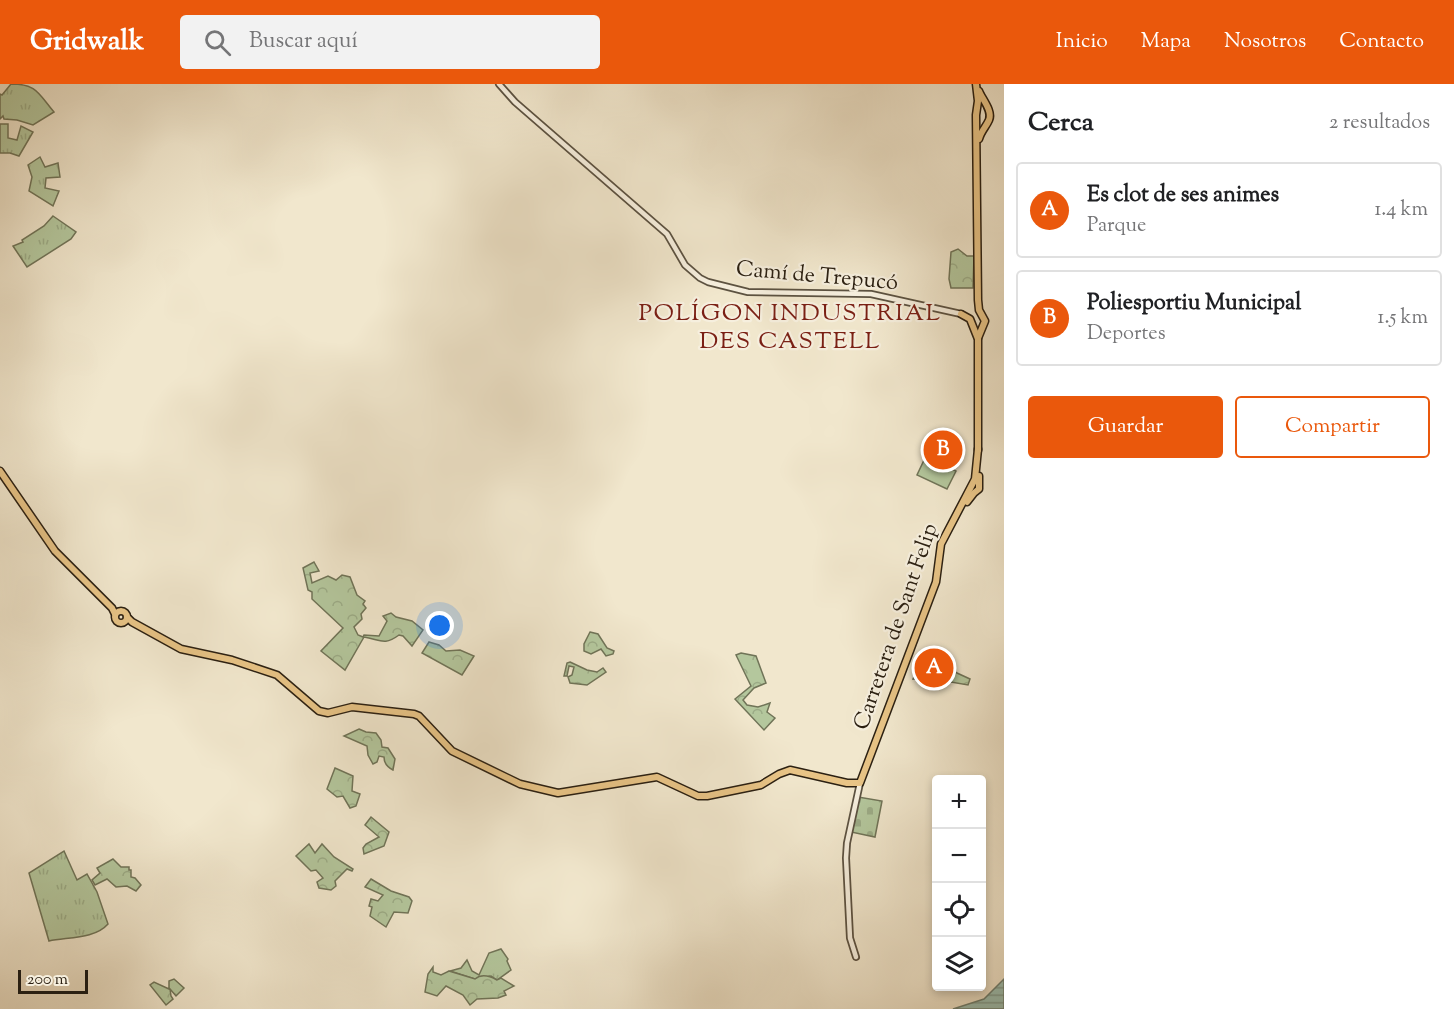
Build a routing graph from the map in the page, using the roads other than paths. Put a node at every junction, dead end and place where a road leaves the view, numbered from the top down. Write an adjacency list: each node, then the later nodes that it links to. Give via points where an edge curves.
1 (499, 84): 10 (street, Camí de Trepucó, via 667,234 682,262 700,278 748,292 872,294)
2 (977, 84): 3 (main road); 4 (main road)
3 (978, 109): 4 (main road); 5 (main road)
4 (988, 109): 6 (main road)
5 (977, 120): 6 (main road); 7 (main road)
6 (986, 123): 7 (main road)
7 (977, 148): 8 (main road)
8 (978, 280): 9 (main road); 12 (main road)
9 (978, 300): 11 (main road); 12 (main road)
10 (961, 314): 12 (main road)
11 (984, 318): 12 (main road, via 980,315); 13 (main road)
12 (973, 319): 13 (main road, via 978,328); 14 (main road)
13 (982, 327): 14 (main road)
14 (978, 338): 18 (main road, Carretera de Sant Felip, via 974,486 941,544 936,582)
15 (0, 471): 16 (main road, via 62,560)
16 (116, 611): 17 (main road, via 125,613); 17 (main road, via 117,622)
17 (128, 620): 18 (main road, via 168,643 276,675 325,713 352,707 414,714 452,752 509,780 558,793 657,777 698,796 707,796 761,785 790,770)
18 (860, 783): 19 (street, via 847,843 849,938)
19 (856, 957)

